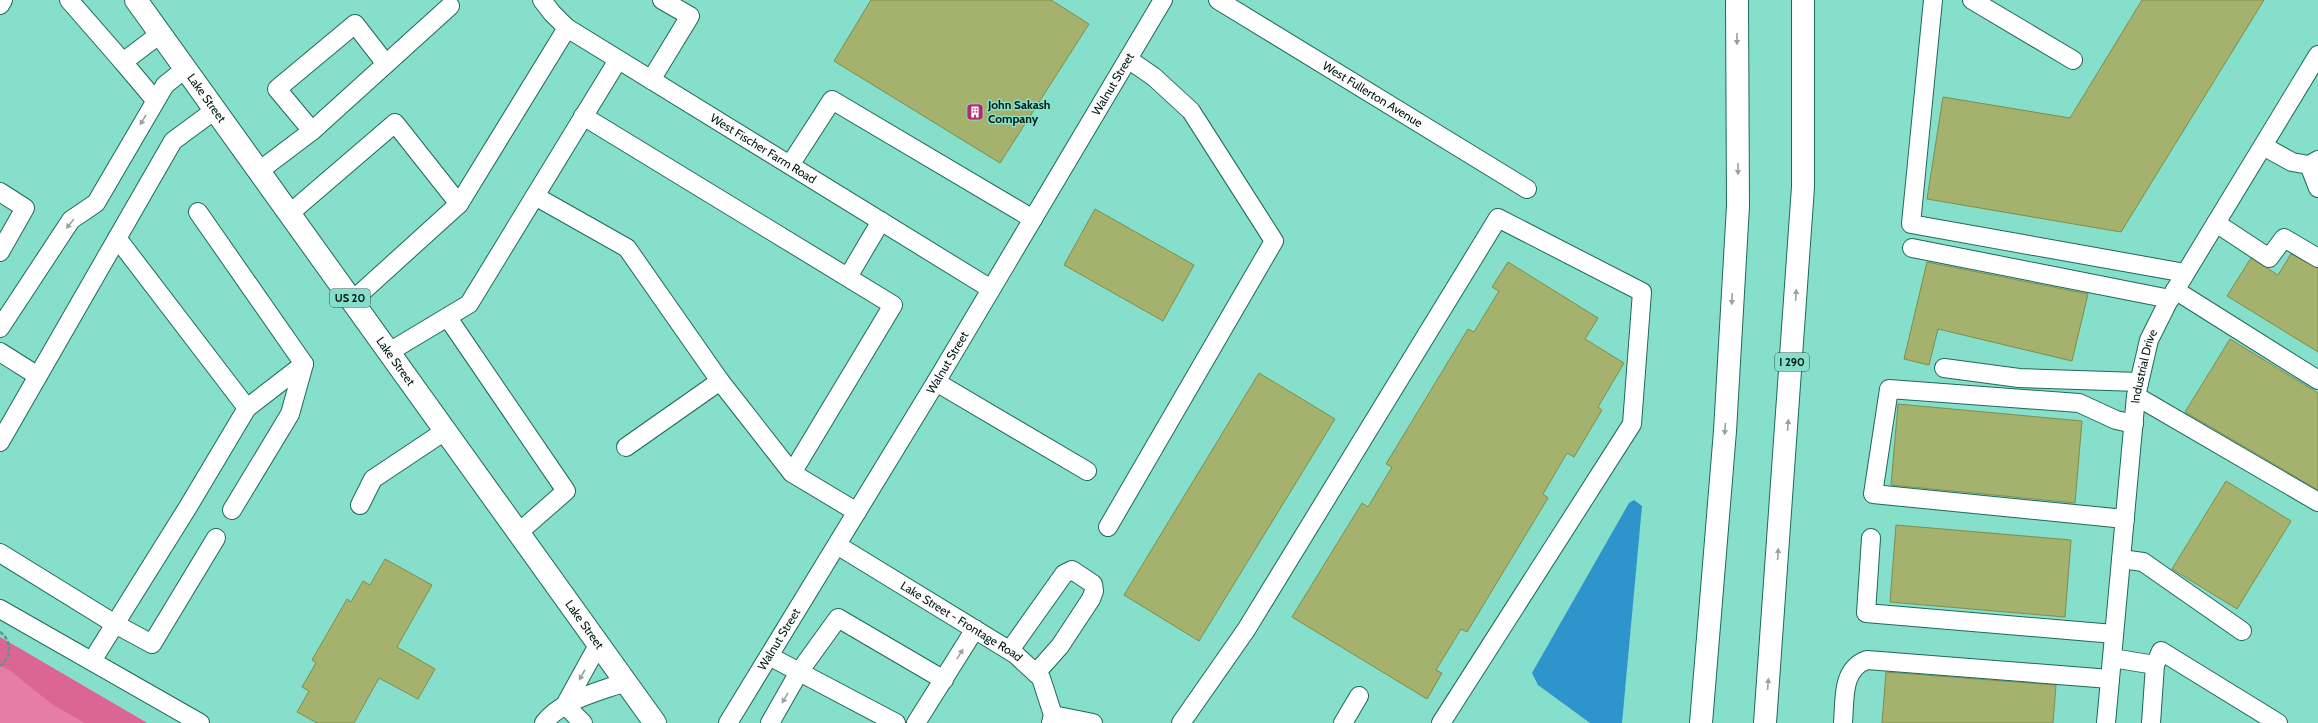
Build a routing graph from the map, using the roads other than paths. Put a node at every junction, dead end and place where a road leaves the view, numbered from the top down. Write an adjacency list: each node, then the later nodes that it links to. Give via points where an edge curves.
1 (3, 0): 12 (street)
2 (69, 0): 20 (street)
3 (136, 0): 15 (main road, Lake Street / US 20)
4 (542, 0): 14 (street, West Fischer Farm Road)
5 (662, 0): 23 (street, via 690,16)
6 (1163, 0): 17 (street, Walnut Street)
7 (1218, 0): 33 (street, West Fullerton Avenue)
8 (1737, 0): 112 (main road, one-way to 112, via 1738,206 1725,430)
9 (1803, 0): 113 (main road, I 290, one-way to 9, via 1803,187)
10 (1933, 0): 46 (street, via 1911,224)
11 (1972, 0): 19 (street)
12 (0, 5)
13 (450, 6): 21 (street)
14 (567, 28): 18 (street, West Fischer Farm Road); 36 (street)
15 (160, 34): 20 (street); 22 (main road, Lake Street / US 20)
16 (2317, 58): 28 (street, Industrial Drive)
17 (1128, 59): 39 (street, Walnut Street); 74 (street, via 1154,77 1191,111 1274,241)
18 (618, 60): 23 (street, West Fischer Farm Road); 26 (street)
19 (2073, 60)
20 (123, 62): 24 (street)
21 (386, 64): 27 (street); 27 (street, via 355,24 277,89)
22 (185, 69): 24 (street, via 165,85); 25 (main road, Lake Street / US 20)
23 (651, 80): 30 (street, West Fischer Farm Road)
24 (155, 100): 52 (street, one-way to 52, via 96,203 71,220)
25 (215, 110): 31 (main road, Lake Street / US 20); 42 (street, via 173,141)
26 (583, 116): 35 (street); 47 (street)
27 (312, 131): 31 (street)
28 (2262, 146): 29 (street, via 2292,162); 41 (street, Industrial Drive)
29 (2314, 162): 32 (street)
30 (790, 165): 39 (street, via 832,100); 40 (street, West Fischer Farm Road)
31 (259, 171): 38 (main road, Lake Street / US 20)
32 (2318, 188)
33 (1527, 189)
34 (0, 192): 44 (street, via 25,208)
35 (535, 196): 51 (street, via 469,304); 59 (street, via 627,248)
36 (459, 204): 38 (street, via 395,123); 50 (street)
37 (198, 212): 55 (street)
38 (289, 214): 50 (main road, Lake Street / US 20)
39 (1033, 219): 48 (street, Walnut Street)
40 (881, 221): 47 (street); 48 (street, West Fischer Farm Road)
41 (2216, 223): 45 (street, via 2269,258 2284,238); 46 (street, Industrial Drive)
42 (117, 238): 57 (street); 62 (street)
43 (1912, 248): 49 (street)
44 (0, 252)
45 (2318, 258)
46 (2185, 273): 49 (street, Industrial Drive)
47 (848, 277): 68 (street, via 893,305)
48 (992, 289): 60 (street, Walnut Street)
49 (2172, 294): 58 (street); 61 (street, Industrial Drive, via 2149,340)
50 (352, 301): 54 (main road, Lake Street / US 20)
51 (448, 318): 54 (street); 75 (street, via 566,491)
52 (0, 328)
53 (0, 352): 57 (street)
54 (389, 352): 64 (main road, Lake Street / US 20)
55 (304, 364): 62 (street); 71 (street, via 290,414)
56 (1944, 368): 61 (street)
57 (38, 376): 65 (street)
58 (2318, 380)
59 (720, 381): 66 (street); 68 (street)
60 (936, 382): 67 (street); 72 (street, Walnut Street)
61 (2138, 389): 63 (street, Industrial Drive); 69 (street)
62 (247, 408): 82 (street)
63 (2134, 424): 73 (street, Industrial Drive); 73 (street, via 2116,420 2079,403 1889,389 1873,494)
64 (445, 431): 70 (street, via 373,479); 75 (main road, Lake Street / US 20)
65 (0, 442)
66 (626, 447)
67 (1087, 471)
68 (792, 473): 72 (street)
69 (2318, 502)
70 (360, 505)
71 (232, 510)
72 (857, 512): 78 (street, Walnut Street)
73 (2125, 519): 80 (street, Industrial Drive)
74 (1108, 527)
75 (518, 533): 86 (main road, Lake Street / US 20)
76 (216, 538): 82 (street, via 152,644)
77 (1871, 538): 85 (street, via 1866,613)
78 (837, 545): 83 (street, Lake Street - Frontage Road); 88 (street, Walnut Street)
79 (0, 553): 82 (street)
80 (2121, 559): 84 (street, via 2143,562); 85 (street, Industrial Drive)
81 (0, 609): 90 (street)
82 (115, 624): 90 (street)
83 (975, 629): 87 (street, Lake Street - Frontage Road); 95 (street, one-way to 83)
84 (2242, 631)
85 (2114, 634): 89 (street, Industrial Drive)
86 (598, 645): 96 (main road, Lake Street / US 20); 98 (street, one-way to 98)
87 (1010, 650): 93 (street, Lake Street - Frontage Road); 93 (street, via 1064,574 1072,570 1093,584 1091,599 1060,646)
88 (769, 656): 92 (street); 104 (street, Walnut Street)
89 (2112, 658): 91 (street); 94 (street, Industrial Drive)
90 (92, 661): 100 (street)
91 (2155, 666): 116 (street); 117 (street, via 2161,651)
92 (799, 672): 95 (street, via 838,618); 105 (street, one-way to 105); 106 (street)
93 (1036, 672): 99 (street, Lake Street - Frontage Road, via 1041,678)
94 (2110, 679): 114 (street, via 1867,660 1850,671); 115 (street, Industrial Drive)
95 (944, 680): 107 (street)
96 (625, 682): 98 (street); 103 (main road, Lake Street / US 20)
97 (1359, 696): 110 (street)
98 (565, 705): 101 (street); 102 (street)
99 (1052, 719): 108 (street)
100 (200, 723)
101 (544, 723)
102 (583, 723)
103 (655, 723)
104 (728, 723)
105 (770, 723)
106 (896, 723)
107 (916, 723)
108 (1093, 723)
109 (1181, 723): 111 (street, via 1246,630 1498,218 1642,292 1632,424)
110 (1343, 723)
111 (1441, 723)
112 (1701, 723)
113 (1765, 723)
114 (1843, 723)
115 (2106, 723)
116 (2151, 723)
117 (2278, 723)

